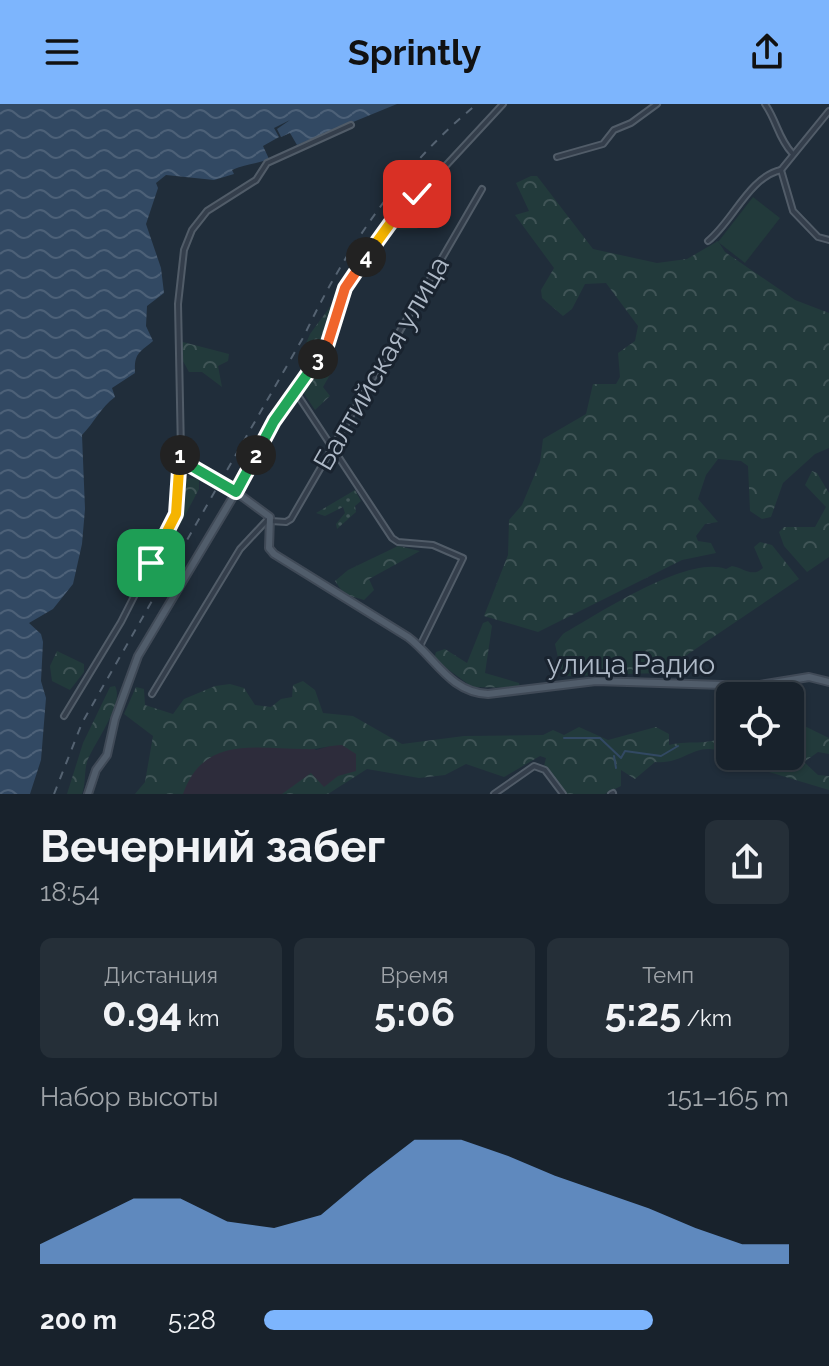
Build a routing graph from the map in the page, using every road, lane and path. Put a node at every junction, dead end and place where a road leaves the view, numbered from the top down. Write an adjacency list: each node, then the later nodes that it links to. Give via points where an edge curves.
1 (503, 104): 12 (street, via 405,204 374,244 345,288 326,349)
2 (657, 104): 7 (street, via 614,130 603,144)
3 (765, 104): 6 (street)
4 (829, 111): 6 (street, via 801,150)
5 (351, 125): 14 (street, via 267,163 256,180 207,211 192,230 184,250 176,325)
6 (792, 153): 8 (street)
7 (557, 157)
8 (781, 170): 10 (street, via 793,211 818,237); 11 (street, via 761,179)
9 (482, 189): 13 (street, Балтийская улица)
10 (829, 240)
11 (708, 241)
12 (295, 391): 13 (street); 15 (street)
13 (333, 449): 16 (street, Балтийская улица, via 289,521); 17 (street, via 392,538 433,545 461,557)
14 (181, 452): 15 (street, via 191,466); 20 (street, via 176,514 111,640)
15 (236, 492): 16 (main road); 21 (main road, via 138,656 107,755)
16 (270, 519): 17 (main road, улица Радио, via 269,546 274,554); 19 (street, via 240,549)
17 (420, 646): 18 (main road, улица Радио, via 428,661 456,683 482,694 596,681 754,686 809,677)
18 (829, 682)
19 (152, 694)
20 (64, 716)
21 (88, 794)
22 (494, 794): 23 (street, via 536,766)
23 (563, 794)

